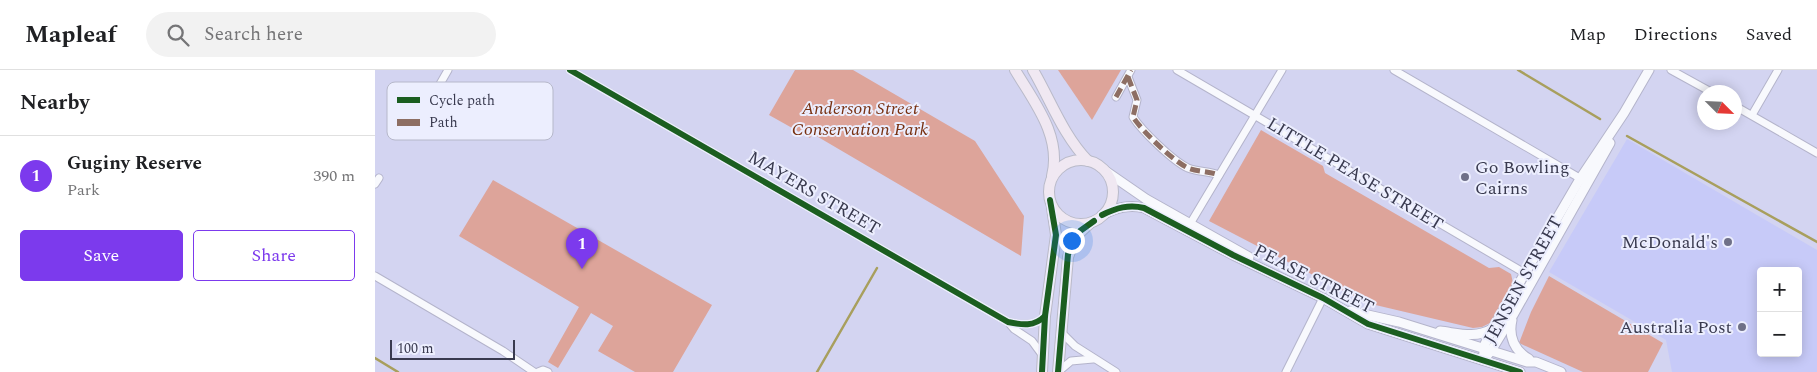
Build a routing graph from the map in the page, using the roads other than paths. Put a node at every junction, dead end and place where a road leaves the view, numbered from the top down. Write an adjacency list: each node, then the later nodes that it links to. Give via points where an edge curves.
1 (448, 70): 12 (street)
2 (571, 70): 33 (street, MAYERS STREET)
3 (1015, 70): 22 (main road, via 1049,131 1055,156)
4 (1033, 70): 19 (main road, via 1067,135)
5 (1177, 70): 16 (street, LITTLE PEASE STREET)
6 (1281, 70): 16 (street)
7 (1394, 70): 23 (street)
8 (1649, 70): 23 (street, JENSEN STREET, via 1612,139)
9 (1671, 70): 13 (street)
10 (1778, 70): 17 (street)
11 (1129, 73): 14 (street); 21 (street, via 1137,100 1133,117 1148,135 1185,167)
12 (441, 82)
13 (1698, 85)
14 (1116, 97)
15 (1742, 110): 17 (street)
16 (1255, 115): 21 (street); 27 (street, LITTLE PEASE STREET)
17 (1751, 115): 18 (street)
18 (1817, 153)
19 (1089, 161): 20 (main road); 22 (main road, via 1067,162)
20 (1104, 170): 25 (main road, via 1113,193 1111,203); 26 (street, PEASE STREET)
21 (1219, 175): 26 (street)
22 (1052, 177): 24 (main road)
23 (1584, 181): 27 (street, JENSEN STREET)
24 (1050, 200): 25 (main road, via 1055,211 1067,221 1083,224); 32 (main road, via 1056,235)
25 (1098, 218): 26 (street, PEASE STREET, via 1118,208 1139,207); 36 (main road, via 1078,233 1068,254)
26 (1189, 227): 29 (street, PEASE STREET, via 1233,255)
27 (1529, 275): 31 (street, JENSEN STREET); 35 (street, JENSEN STREET)
28 (375, 276): 42 (street)
29 (1323, 298): 30 (street, PEASE STREET); 47 (street)
30 (1342, 309): 34 (street, PEASE STREET); 40 (street, PEASE STREET, via 1375,326)
31 (1513, 315): 37 (street, JENSEN STREET); 41 (street, via 1511,332 1514,344 1521,354)
32 (1045, 316): 33 (street, MAYERS STREET, via 1025,325); 38 (main road)
33 (1008, 322): 38 (street, MAYERS STREET)
34 (1420, 328): 35 (street, via 1471,335); 37 (street, PEASE STREET)
35 (1493, 328): 37 (street, JENSEN STREET)
36 (1061, 332): 39 (street); 45 (main road)
37 (1488, 350): 40 (street, JENSEN STREET); 41 (street, PEASE STREET)
38 (1043, 356): 44 (main road)
39 (1093, 359): 45 (street, via 1071,361); 46 (street)
40 (1483, 360): 48 (street, PEASE STREET)
41 (1536, 362): 49 (street, PEASE STREET)
42 (536, 372): 43 (street)
43 (548, 372)
44 (1042, 372)
45 (1058, 372)
46 (1116, 372)
47 (1286, 372)
48 (1520, 372)
49 (1561, 372)

